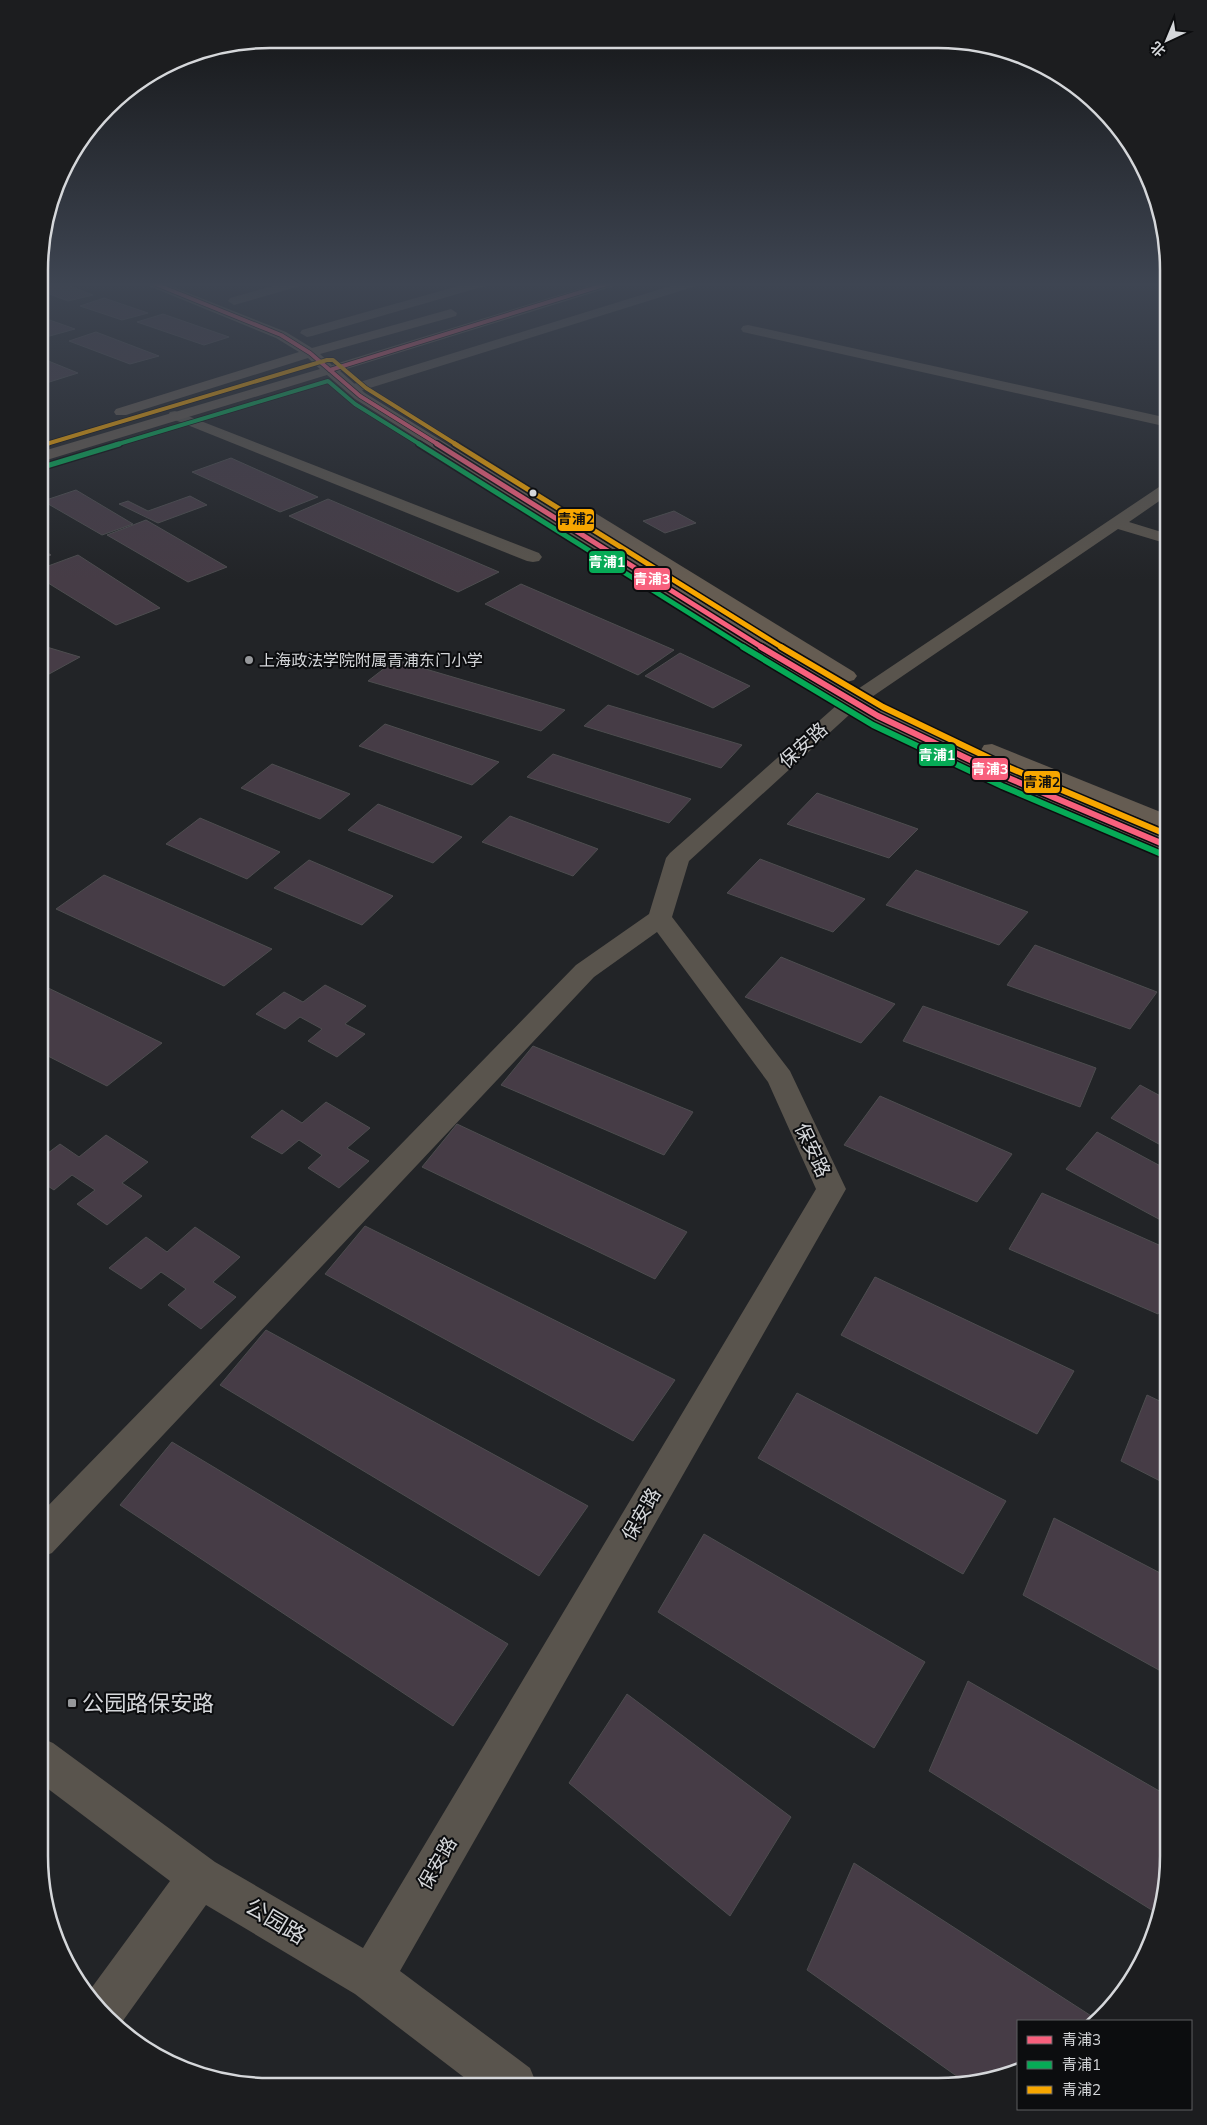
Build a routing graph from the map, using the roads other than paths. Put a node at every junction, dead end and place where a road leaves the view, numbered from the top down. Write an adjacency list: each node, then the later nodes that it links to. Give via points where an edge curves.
1 (218, 382): 9 (main road)
2 (289, 382): 7 (main road)
3 (344, 382): 6 (main road)
4 (986, 382): 8 (street)
5 (372, 383): 6 (street); 15 (main road)
6 (352, 389): 15 (main road, via 759,646)
7 (175, 416): 10 (main road); 14 (street)
8 (1160, 421)
9 (48, 435)
10 (48, 455)
11 (1160, 493): 12 (street, 保安路)
12 (1115, 523): 13 (street); 15 (street, 保安路)
13 (1160, 537)
14 (533, 558)
15 (861, 695): 16 (main road); 17 (main road, via 878,716 1006,777); 18 (street, 保安路, via 678,858)
16 (1160, 820)
17 (1160, 843)
18 (660, 918): 19 (street, via 585,971); 22 (street, 保安路, via 780,1078 832,1189)
19 (48, 1532)
20 (48, 1765): 21 (street, 公园路)
21 (200, 1877): 22 (street, 公园路); 23 (street)
22 (371, 1978): 24 (street, 公园路)
23 (107, 2006)
24 (504, 2078)

